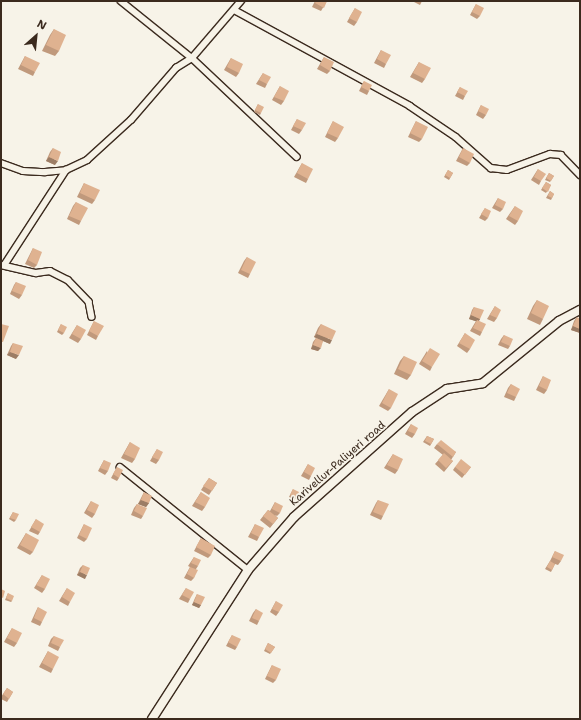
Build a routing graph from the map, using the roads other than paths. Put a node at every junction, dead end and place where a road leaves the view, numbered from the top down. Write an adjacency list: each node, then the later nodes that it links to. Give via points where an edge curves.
1 (121, 1): 4 (street)
2 (241, 1): 3 (street)
3 (236, 11): 4 (street); 8 (street, via 410,106 456,137 491,168 507,170 550,154 561,155)
4 (192, 58): 5 (street); 7 (street, via 176,68 131,120 87,160)
5 (297, 157)
6 (1, 163): 7 (street, via 23,171)
7 (66, 170): 9 (street)
8 (580, 175)
9 (3, 265): 11 (street, via 36,273 50,271 68,280 89,302)
10 (580, 310): 13 (main road, Karivellur-Paliyeri road, via 559,321 483,384 447,389 412,412 294,517)
11 (92, 316)
12 (120, 467): 13 (street)
13 (248, 570): 14 (main road, Karivellur-Paliyeri road)
14 (152, 719)

